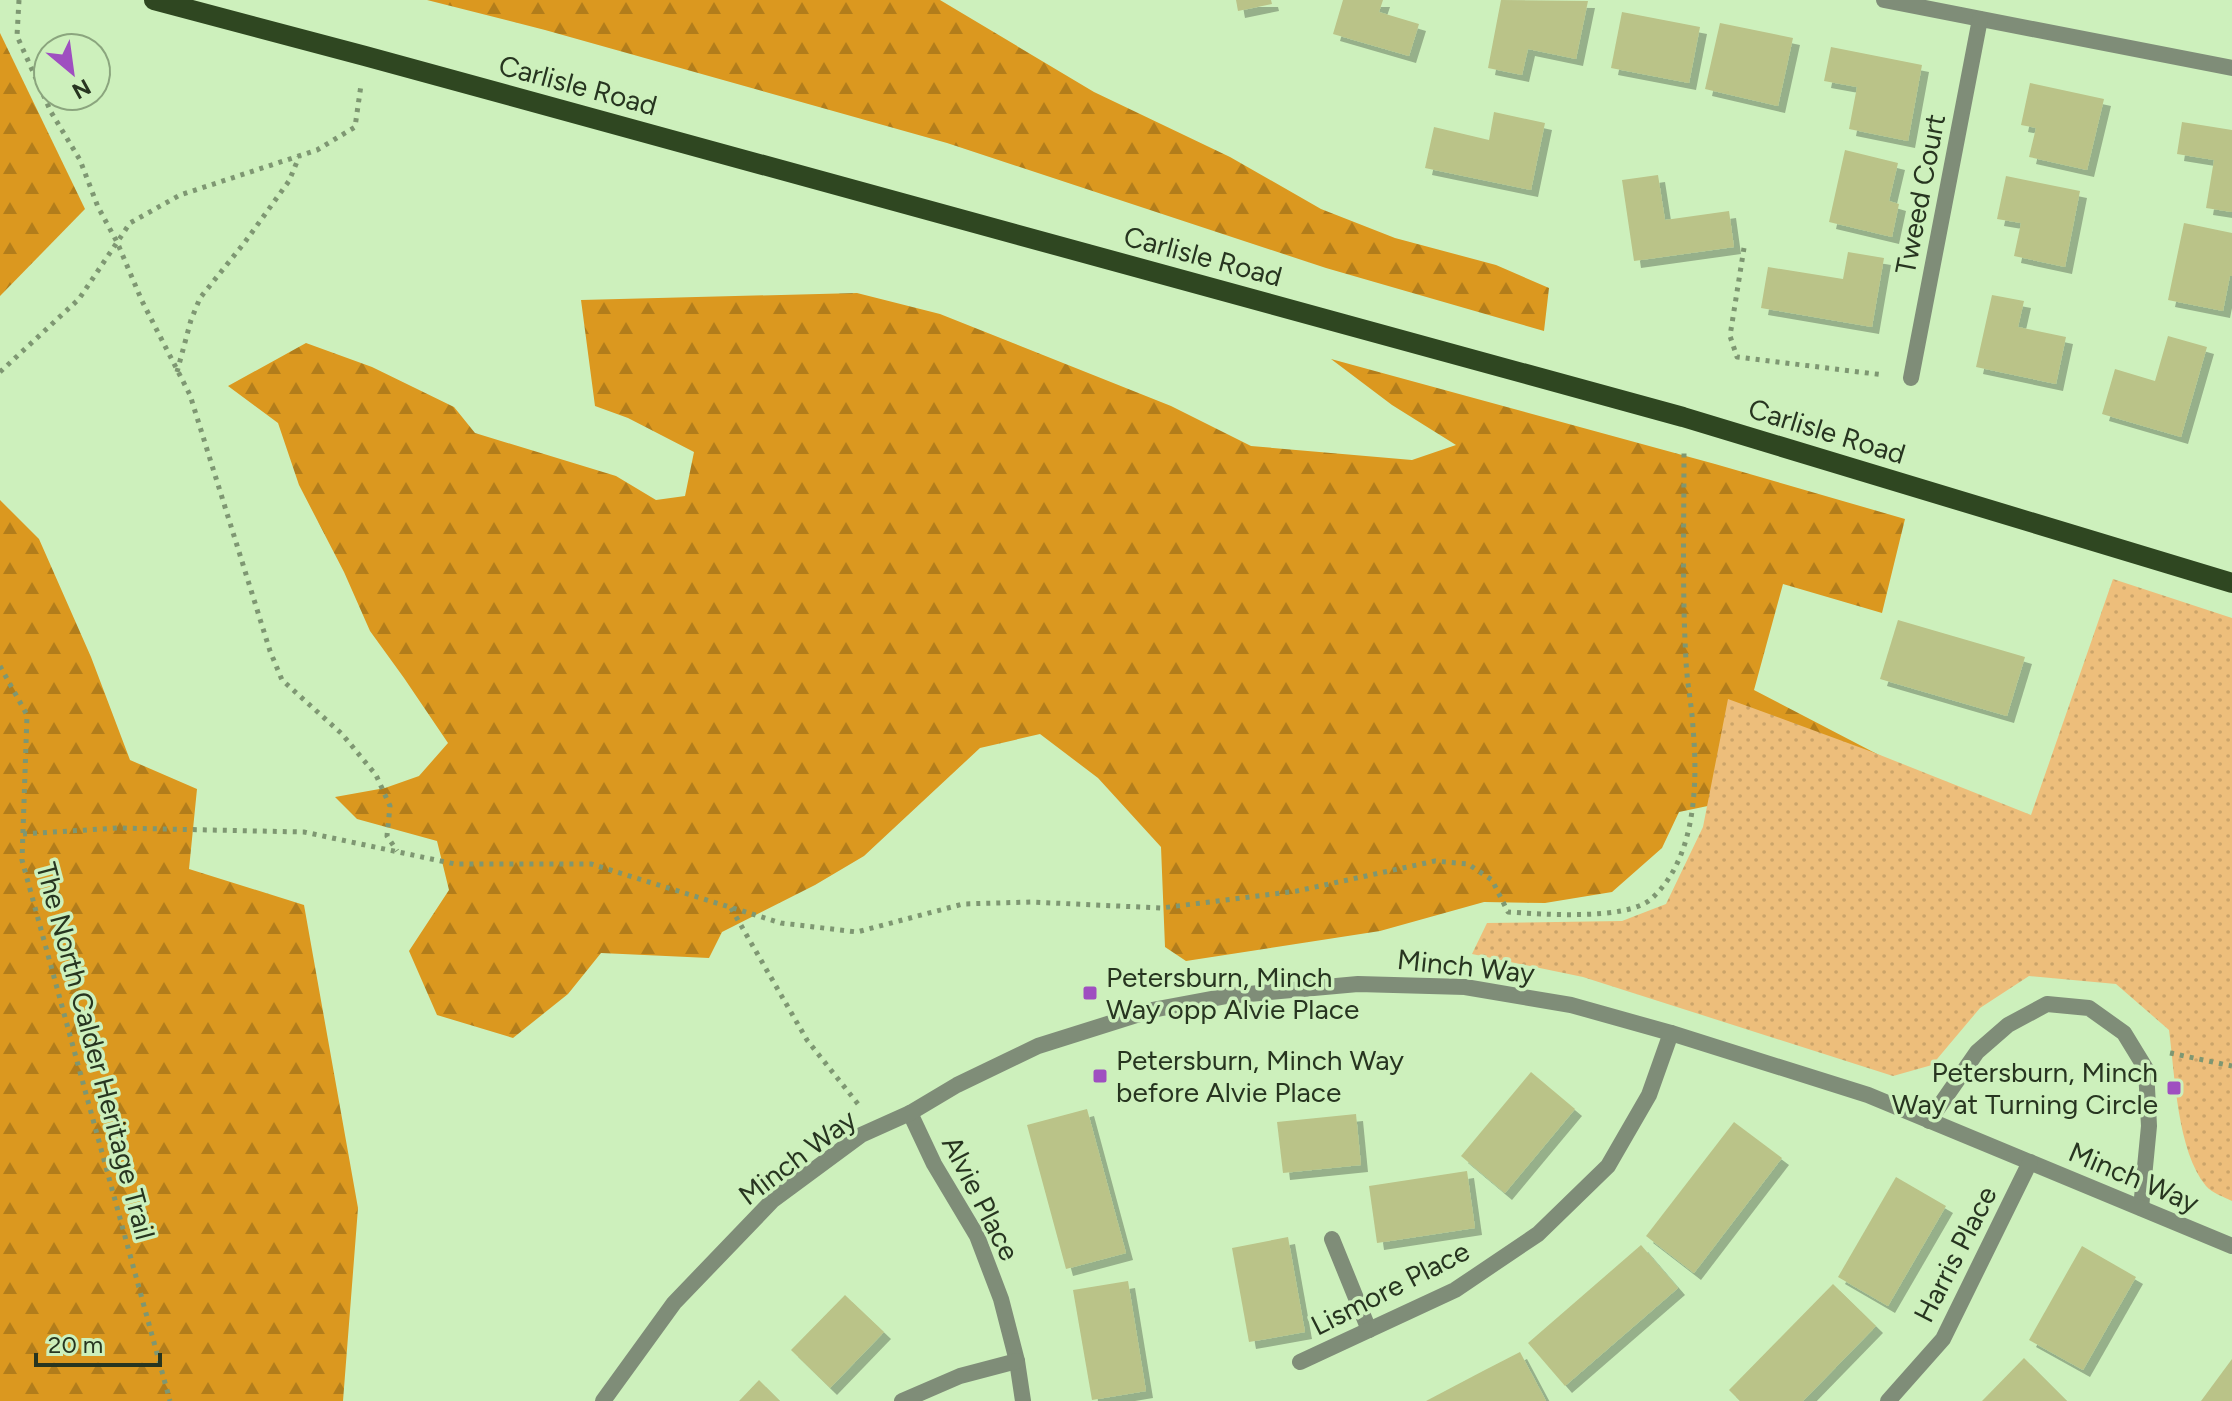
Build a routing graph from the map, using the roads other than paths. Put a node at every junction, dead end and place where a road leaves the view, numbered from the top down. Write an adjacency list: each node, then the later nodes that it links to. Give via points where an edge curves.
1 (154, 0): 6 (main road, Carlisle Road, via 1683,417)
2 (1884, 0): 3 (street)
3 (1980, 19): 4 (street); 5 (street, Tweed Court)
4 (2232, 68)
5 (1911, 378)
6 (2232, 583)
7 (1671, 1033): 8 (street, Minch Way, via 1571,1005 1465,987 1358,984 1227,996 1152,1010 1038,1046); 9 (street, Minch Way, via 1868,1095); 14 (street, Lismore Place, via 1649,1095 1608,1166 1538,1234 1455,1290)
8 (910, 1113): 15 (street, Alvie Place, via 977,1236); 17 (street, Minch Way, via 861,1135 773,1200 674,1303)
9 (1929, 1121): 10 (street, Minch Way); 11 (street, via 1977,1052 2008,1025 2047,1004 2089,1008 2124,1033 2146,1069 2149,1126)
10 (2030, 1162): 11 (street, Minch Way); 20 (street, Harris Place, via 1943,1339)
11 (2141, 1208): 13 (street, Minch Way)
12 (1332, 1239): 14 (street)
13 (2232, 1246)
14 (1369, 1330): 16 (street, Lismore Place)
15 (1017, 1361): 18 (street, via 960,1376); 19 (street, Alvie Place)
16 (1300, 1362)
17 (603, 1401)
18 (902, 1401)
19 (1023, 1401)
20 (1888, 1401)

